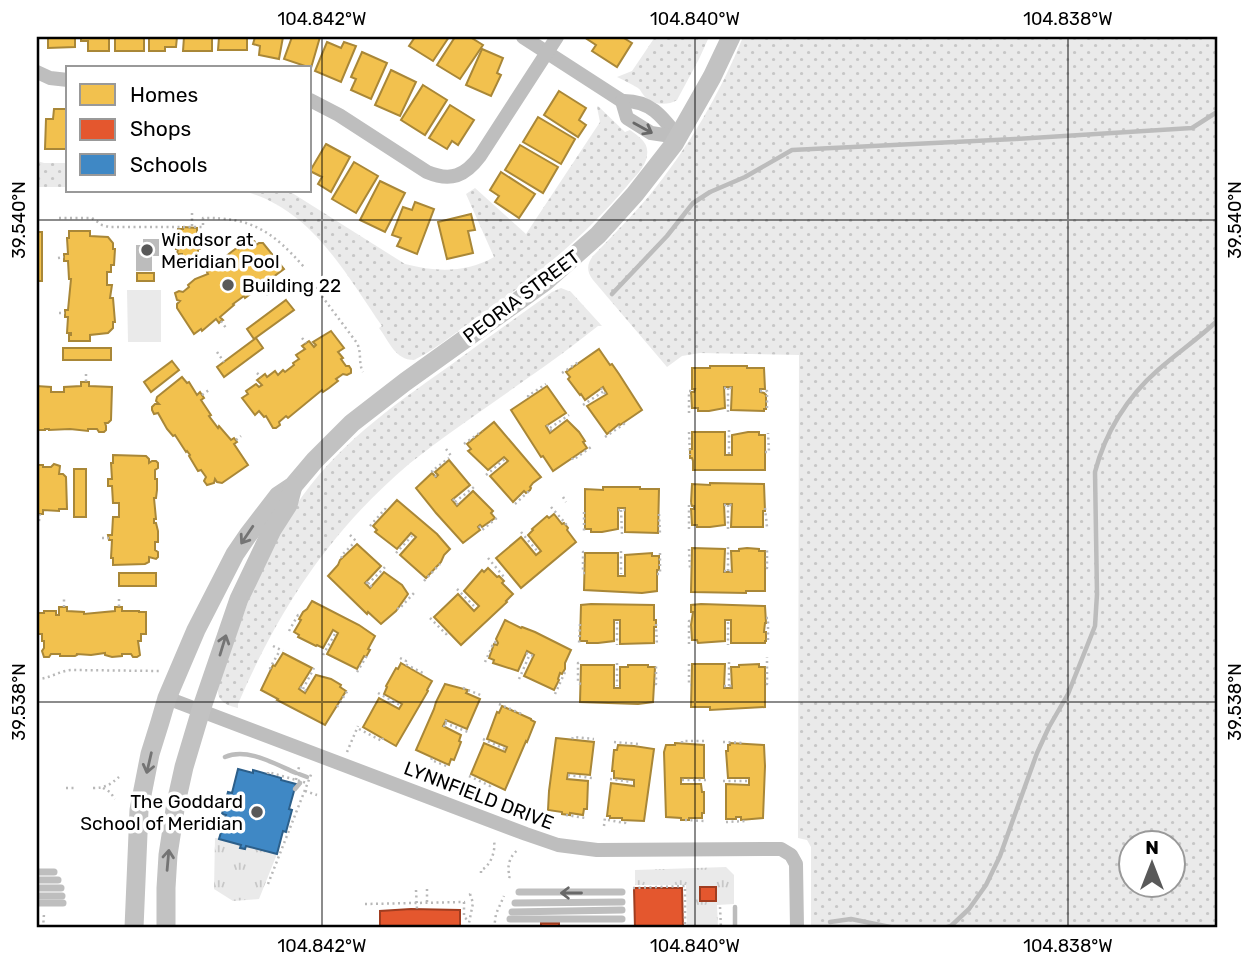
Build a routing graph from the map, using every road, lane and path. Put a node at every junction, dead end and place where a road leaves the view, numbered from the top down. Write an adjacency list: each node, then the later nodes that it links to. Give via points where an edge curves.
1 (523, 37): 4 (street)
2 (557, 37): 4 (street)
3 (731, 37): 9 (main road, PEORIA STREET)
4 (547, 52): 7 (street, via 480,156 455,176 427,172); 8 (street)
5 (37, 72): 6 (street)
6 (66, 80)
7 (312, 101)
8 (622, 101): 9 (street, via 637,101 662,115); 9 (street, one-way to 9, via 627,118 651,133)
9 (678, 137): 66 (main road, PEORIA STREET, via 635,194 575,256 375,405 333,441)
10 (192, 212): 12 (path)
11 (59, 218): 12 (path, via 92,218 105,226 143,229)
12 (192, 226): 15 (path, via 203,226 203,218 241,221 275,237)
13 (64, 257): 14 (path)
14 (58, 258)
15 (304, 267)
16 (312, 283): 29 (path, via 357,343)
17 (264, 289): 18 (path)
18 (268, 295)
19 (59, 313): 20 (path)
20 (65, 313)
21 (221, 321): 22 (path)
22 (226, 328)
23 (302, 338): 24 (path)
24 (306, 343)
25 (216, 352): 27 (path)
26 (580, 361): 28 (path, via 562,373)
27 (224, 362)
28 (558, 367)
29 (363, 372)
30 (257, 373): 32 (path)
31 (86, 374): 33 (path)
32 (261, 377)
33 (86, 383)
34 (546, 384): 41 (path)
35 (728, 388): 45 (path)
36 (209, 390): 40 (path)
37 (604, 391): 42 (path)
38 (694, 391): 44 (path, via 690,391)
39 (760, 391): 43 (path, via 767,391)
40 (202, 395)
41 (529, 397)
42 (583, 405)
43 (767, 411)
44 (690, 413)
45 (728, 413)
46 (569, 415): 48 (path)
47 (623, 423): 54 (path)
48 (550, 428)
49 (729, 430): 61 (path)
50 (482, 431): 56 (path)
51 (690, 432): 60 (path)
52 (768, 433): 59 (path, via 769,452)
53 (241, 436): 55 (path)
54 (605, 437)
55 (236, 440)
56 (464, 444)
57 (592, 447): 62 (path)
58 (446, 449): 65 (path, via 451,457 432,471)
59 (765, 452)
60 (690, 454)
61 (729, 454)
62 (572, 458)
63 (505, 460): 64 (path)
64 (486, 475)
65 (436, 477)
66 (293, 486): 180 (main road, PEORIA STREET, one-way to 180, via 278,496 235,554); 184 (main road, PEORIA STREET, one-way to 66, via 239,599 288,505)
67 (474, 487): 71 (path)
68 (529, 491): 70 (path)
69 (563, 497): 72 (path)
70 (516, 501)
71 (455, 502)
72 (566, 502)
73 (691, 503): 88 (path)
74 (728, 505): 89 (path)
75 (551, 507): 85 (path)
76 (765, 508): 84 (path)
77 (621, 510): 92 (path)
78 (387, 511): 86 (path)
79 (584, 512): 90 (path)
80 (40, 514): 83 (path)
81 (659, 514): 93 (path)
82 (498, 516): 87 (path, via 482,530)
83 (39, 521)
84 (766, 524)
85 (565, 525)
86 (370, 526)
87 (479, 526)
88 (689, 529)
89 (728, 529)
90 (586, 531)
91 (521, 532): 101 (path)
92 (622, 534)
93 (660, 534)
94 (350, 535): 106 (path, via 354,544)
95 (412, 536): 105 (path)
96 (103, 538): 97 (path)
97 (109, 538)
98 (728, 547): 115 (path)
99 (767, 549): 112 (path)
100 (621, 551): 117 (path)
101 (538, 552)
102 (586, 552): 116 (path)
103 (660, 552): 118 (path)
104 (690, 552): 113 (path)
105 (396, 553)
106 (342, 558)
107 (488, 558): 111 (path)
108 (499, 563): 111 (path)
109 (440, 564): 120 (path)
110 (384, 567): 121 (path)
111 (495, 567): 114 (path); 119 (path)
112 (766, 568)
113 (690, 569)
114 (492, 571)
115 (728, 571)
116 (585, 573)
117 (622, 574)
118 (657, 574)
119 (505, 576)
120 (424, 581)
121 (369, 584)
122 (457, 589): 128 (path)
123 (414, 593): 129 (path)
124 (64, 598): 126 (path)
125 (119, 599): 127 (path)
126 (64, 607)
127 (119, 607)
128 (475, 607)
129 (397, 608)
130 (301, 617): 138 (path, via 298,615)
131 (430, 618): 139 (path)
132 (766, 618): 142 (path)
133 (692, 621): 144 (path)
134 (617, 622): 145 (path)
135 (728, 622): 146 (path)
136 (580, 624): 143 (path)
137 (656, 625): 148 (path)
138 (289, 631)
139 (448, 632)
140 (334, 634): 151 (path)
141 (498, 643): 154 (path, via 494,642)
142 (768, 643)
143 (581, 644)
144 (689, 644)
145 (617, 645)
146 (728, 645)
147 (273, 646): 161 (path, via 280,654)
148 (657, 646)
149 (368, 654): 163 (path)
150 (530, 654): 167 (path)
151 (323, 655)
152 (400, 657): 165 (path)
153 (767, 657): 170 (path)
154 (485, 662)
155 (729, 662): 173 (path)
156 (582, 663): 168 (path, via 578,663)
157 (617, 663): 172 (path)
158 (656, 663): 169 (path)
159 (689, 664): 171 (path)
160 (314, 668): 175 (path)
161 (271, 669)
162 (161, 671): 166 (path, via 71,670)
163 (357, 672)
164 (564, 672): 178 (path)
165 (422, 675)
166 (37, 679)
167 (519, 679)
168 (581, 684)
169 (655, 684)
170 (766, 684)
171 (691, 685)
172 (617, 686)
173 (728, 686)
174 (463, 688): 179 (path)
175 (303, 689)
176 (348, 690): 183 (path)
177 (378, 693): 182 (path)
178 (555, 694)
179 (483, 696)
180 (167, 698): 184 (street, LYNNFIELD DRIVE); 261 (main road, PEORIA STREET, one-way to 261, via 141,795)
181 (499, 704): 185 (path)
182 (400, 706)
183 (337, 707)
184 (201, 710): 262 (main road, PEORIA STREET, one-way to 184, via 173,818); 269 (street, LYNNFIELD DRIVE, via 558,845 611,851 785,850 797,869)
185 (524, 715)
186 (445, 723): 187 (path)
187 (468, 732)
188 (383, 738): 199 (path, via 359,728)
189 (572, 739): 191 (path)
190 (483, 740): 198 (path)
191 (591, 740)
192 (706, 741): 195 (path)
193 (614, 742): 197 (path)
194 (723, 742): 196 (path)
195 (682, 743)
196 (744, 743)
197 (638, 746)
198 (504, 749)
199 (347, 752)
200 (432, 758): 202 (path)
201 (299, 767): 210 (path)
202 (449, 767)
203 (312, 772): 216 (path)
204 (268, 774): 210 (path)
205 (568, 775): 208 (path)
206 (469, 776): 217 (path)
207 (119, 777): 221 (path)
208 (592, 778)
209 (610, 779): 215 (path)
210 (296, 780): 216 (path)
211 (682, 780): 212 (path)
212 (706, 780)
213 (723, 781): 214 (path)
214 (747, 781)
215 (632, 782)
216 (308, 783): 222 (path)
217 (491, 783)
218 (66, 788): 219 (path)
219 (76, 788)
220 (93, 788): 221 (path)
221 (103, 788): 224 (path)
222 (305, 791): 223 (path); 240 (path)
223 (317, 795)
224 (115, 799)
225 (566, 815): 226 (path)
226 (585, 818)
227 (685, 820): 230 (path)
228 (745, 820): 231 (path)
229 (626, 821): 232 (path, via 606,819)
230 (705, 821)
231 (726, 822)
232 (604, 826)
233 (494, 841): 237 (path, via 490,861)
234 (518, 850): 238 (path, via 508,867)
235 (37, 872): 236 (lane)
236 (54, 872)
237 (481, 873)
238 (509, 878)
239 (37, 880): 245 (lane)
240 (268, 884)
241 (633, 887): 267 (path, via 685,886)
242 (37, 888): 245 (lane)
243 (427, 889): 252 (path)
244 (416, 890): 251 (path)
245 (61, 892): 249 (lane); 255 (lane)
246 (519, 892): 247 (lane, one-way to 246)
247 (622, 892)
248 (472, 893): 259 (path)
249 (37, 896)
250 (504, 896): 266 (path)
251 (416, 903): 252 (path); 254 (path); 257 (path)
252 (427, 903): 259 (path, via 464,902 464,917)
253 (515, 903): 258 (lane, via 622,910)
254 (365, 904)
255 (40, 905): 260 (path)
256 (720, 907): 268 (path)
257 (417, 909)
258 (511, 915)
259 (469, 920): 265 (path)
260 (43, 928)
261 (134, 928)
262 (166, 928)
263 (372, 928): 264 (path)
264 (377, 928)
265 (468, 928)
266 (494, 928)
267 (685, 928)
268 (721, 928)
269 (797, 928)

